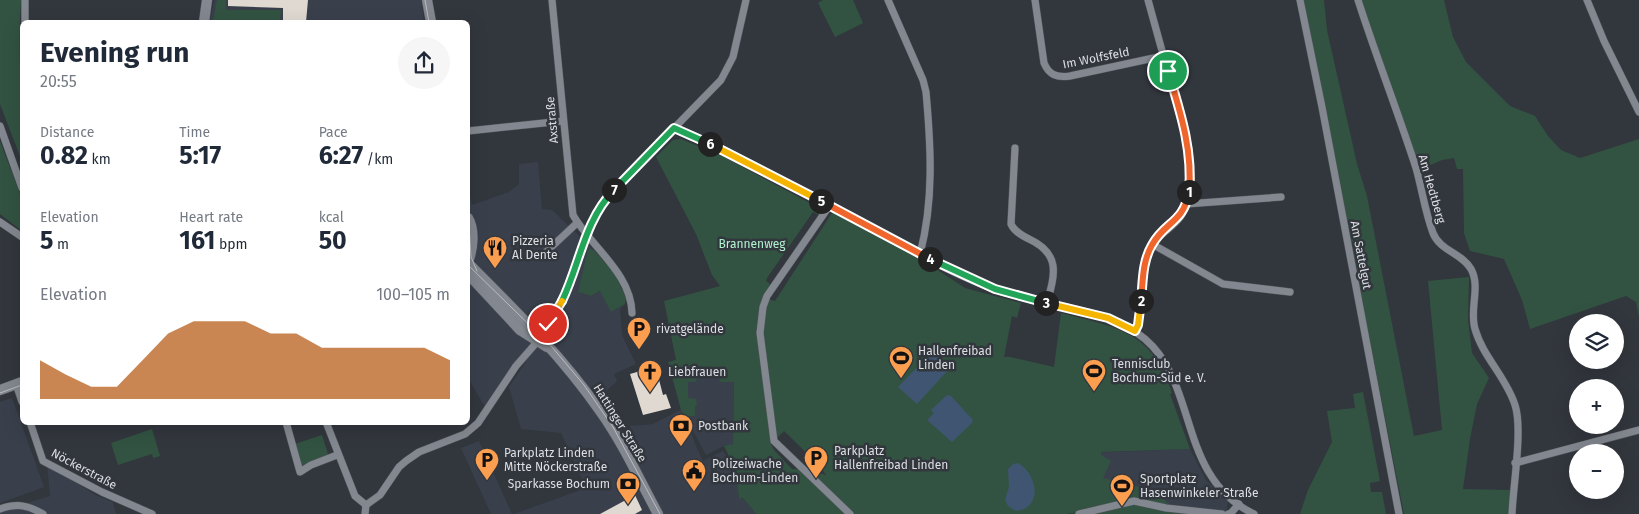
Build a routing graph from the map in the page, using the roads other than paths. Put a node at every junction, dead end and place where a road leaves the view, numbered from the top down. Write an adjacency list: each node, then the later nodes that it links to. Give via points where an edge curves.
1 (25, 0): 12 (street)
2 (207, 0): 13 (street)
3 (427, 0): 14 (street)
4 (552, 0): 17 (street, Axstraße)
5 (746, 0): 19 (street, via 733,57 721,80)
6 (888, 0): 34 (street, via 926,92 931,171)
7 (1035, 0): 15 (street, Im Wolfsfeld, via 1044,62 1049,72 1056,76 1070,76)
8 (1148, 0): 15 (street)
9 (1300, 0): 62 (street, Am Sattelgut)
10 (1358, 0): 49 (street, Am Hedtberg, via 1416,169 1434,235 1468,265 1475,278 1472,313 1477,338 1516,406)
11 (1587, 0): 16 (street)
12 (25, 20)
13 (204, 20)
14 (431, 20)
15 (1163, 56): 24 (street, via 1188,145 1191,168)
16 (1639, 112)
17 (563, 121): 20 (street); 28 (street, Axstraße, via 571,204)
18 (0, 126): 22 (street)
19 (674, 128): 25 (street, via 721,148); 29 (street, via 605,199)
20 (470, 131)
21 (1015, 148): 38 (street, via 1011,224 1016,231 1041,246 1051,258 1054,275)
22 (20, 171)
23 (1281, 197): 24 (street)
24 (1186, 204): 31 (street, via 1180,217)
25 (830, 205): 34 (street); 57 (street, via 767,296 760,333 774,441)
26 (0, 222): 30 (street)
27 (470, 222): 33 (street)
28 (577, 223): 29 (street, Axstraße); 32 (street)
29 (585, 235): 39 (street, Axstraße, via 621,279 632,301); 41 (street, via 560,307)
30 (20, 237)
31 (1152, 244): 37 (street, via 1223,284); 40 (street, via 1144,265 1140,314)
32 (546, 252)
33 (470, 253)
34 (920, 254): 38 (street, via 982,284)
35 (470, 265): 41 (street, Hattinger Straße)
36 (470, 276): 41 (street, Hattinger Straße, via 520,330)
37 (1290, 292)
38 (1047, 303): 40 (street, via 1108,318)
39 (632, 313)
40 (1135, 331): 50 (street, via 1154,348 1167,366 1197,450 1220,488)
41 (539, 339): 51 (street, via 472,428 406,461 380,496); 56 (street, Hattinger Straße, via 553,351 600,411)
42 (19, 383): 43 (street)
43 (0, 390)
44 (31, 425): 54 (street, Nöckerstraße, via 42,461)
45 (287, 425): 48 (street, via 300,472)
46 (327, 425): 48 (street)
47 (1639, 430): 49 (street)
48 (338, 455): 51 (street, via 355,496)
49 (1515, 463): 63 (street, Am Hedtberg)
50 (1239, 504): 60 (street); 61 (street)
51 (366, 505): 55 (street)
52 (0, 508): 53 (street, via 30,506)
53 (43, 514)
54 (152, 514)
55 (365, 514)
56 (658, 514)
57 (850, 514)
58 (1079, 514): 59 (street, via 1134,501)
59 (1222, 514)
60 (1228, 514)
61 (1254, 514)
62 (1399, 514)
63 (1512, 514)

